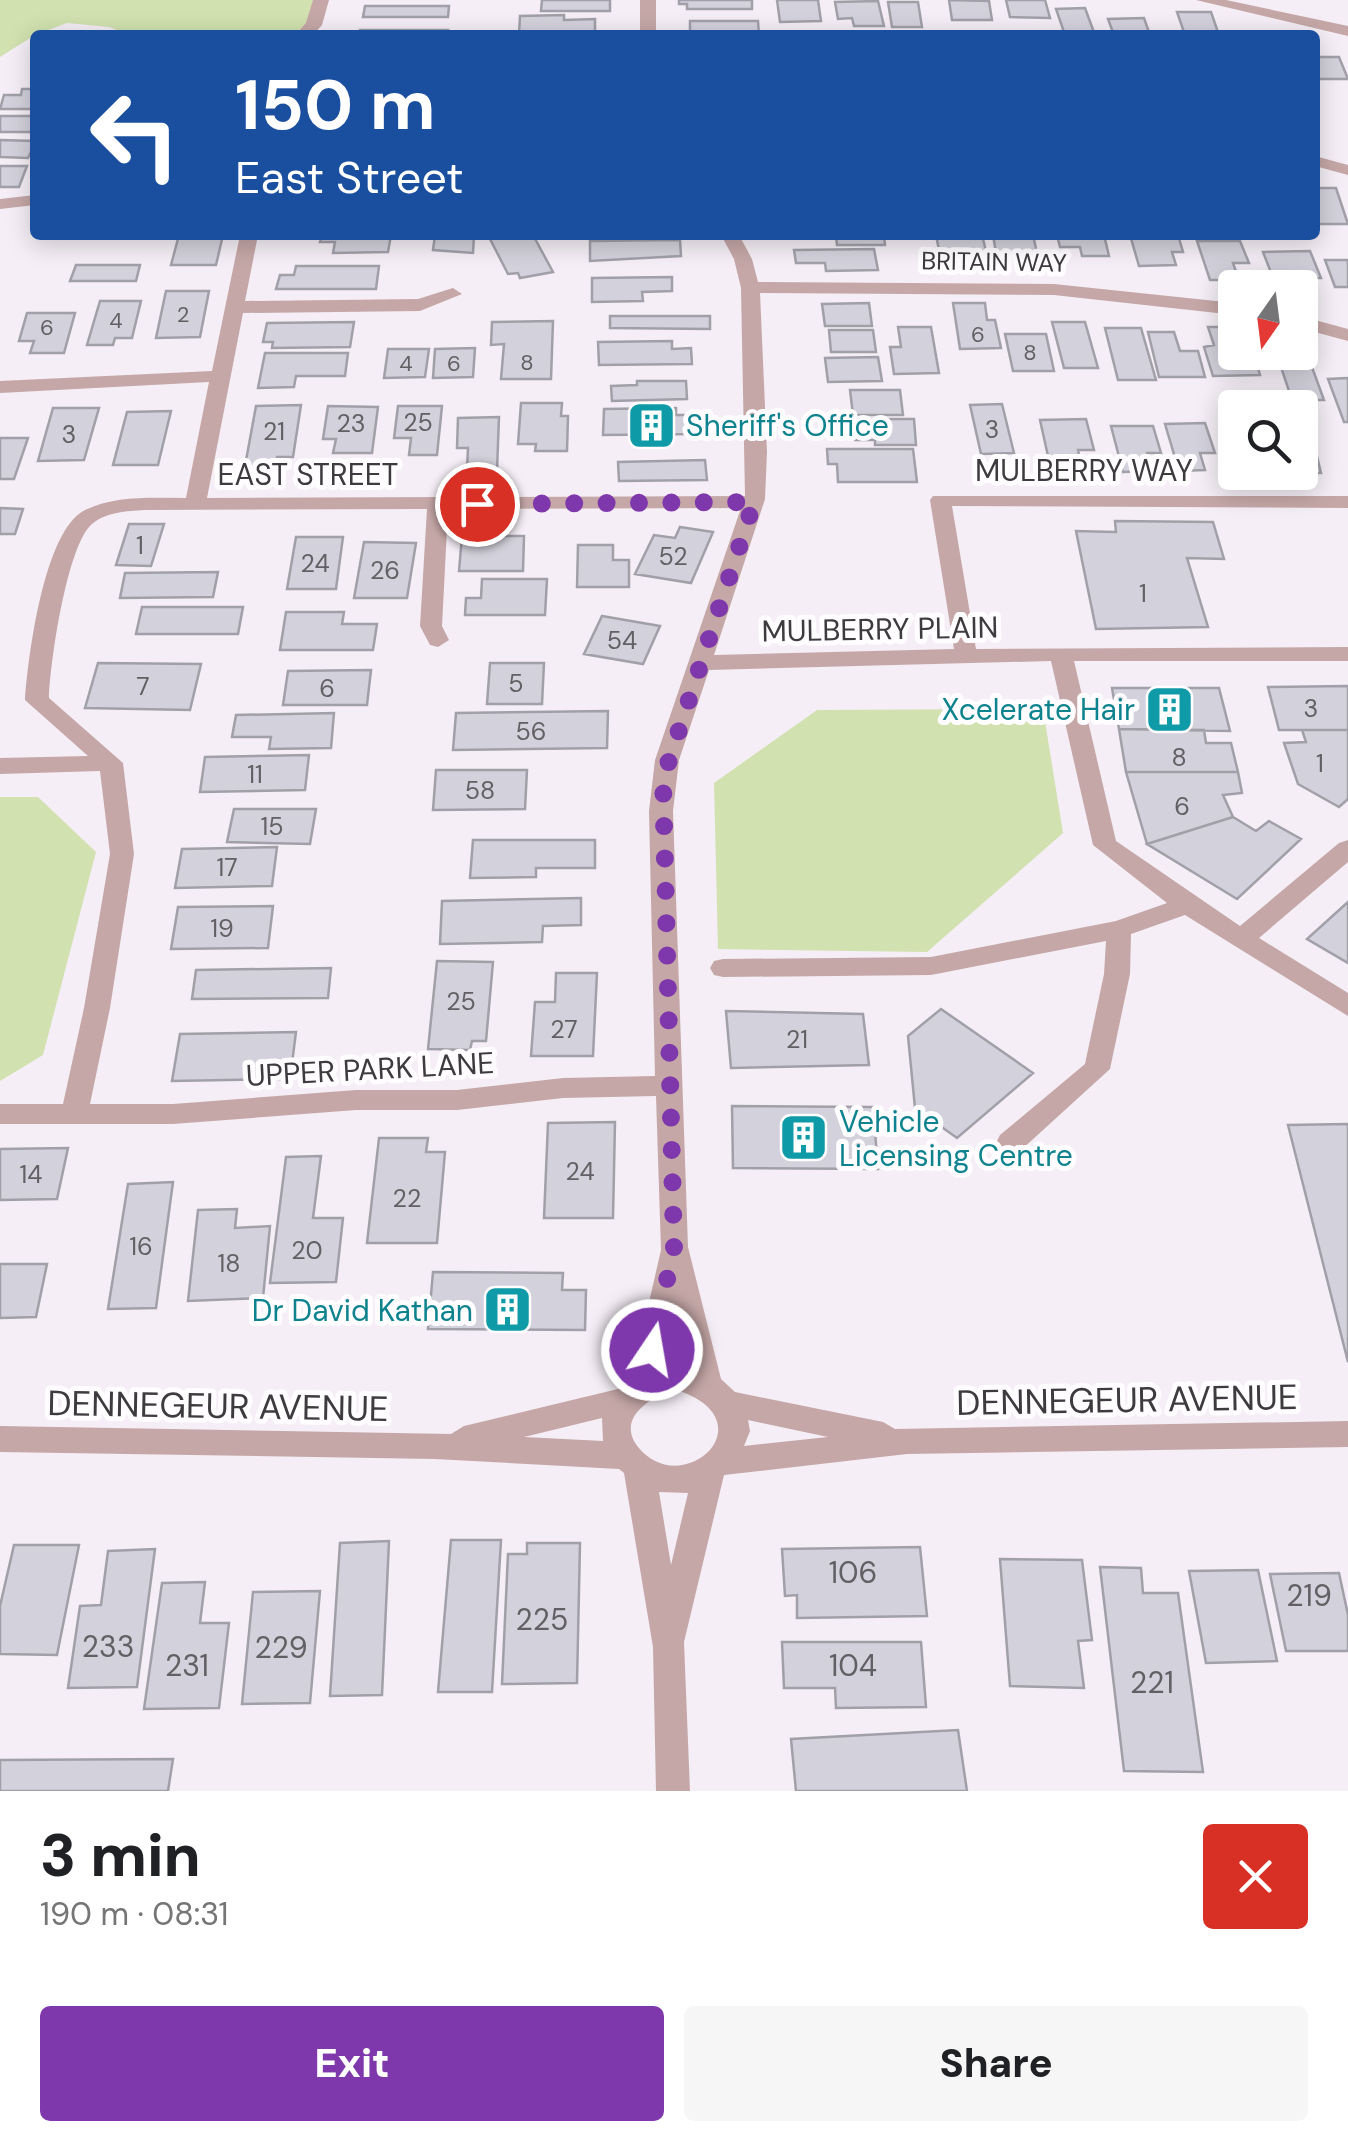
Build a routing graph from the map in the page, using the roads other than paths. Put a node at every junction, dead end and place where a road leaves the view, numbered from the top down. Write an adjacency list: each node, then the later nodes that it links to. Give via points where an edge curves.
1 (321, 0): 4 (street)
2 (648, 0): 5 (street)
3 (1204, 0): 6 (street)
4 (308, 30)
5 (648, 30)
6 (1348, 32)
7 (1320, 162): 8 (street)
8 (1348, 170)
9 (30, 201): 10 (street)
10 (0, 204)
11 (248, 240): 15 (street, EAST STREET)
12 (733, 240): 13 (street)
13 (750, 288): 16 (street, BRITAIN WAY, via 1018,286); 21 (street)
14 (453, 294): 15 (street, via 420,305)
15 (234, 307): 19 (street, EAST STREET)
16 (1218, 308)
17 (1318, 327): 18 (street)
18 (1348, 335)
19 (221, 376): 20 (street); 23 (street, EAST STREET)
20 (0, 387)
21 (754, 502): 24 (street, EAST STREET); 29 (street)
22 (1348, 502): 28 (street, MULBERRY WAY, via 940,500)
23 (195, 504): 24 (street, EAST STREET); 30 (street, via 113,507 74,530 36,673 37,700)
24 (438, 504): 25 (street, via 431,626)
25 (438, 640)
26 (1061, 654): 27 (street, MULBERRY PLAIN); 28 (street, MULBERRY PLAIN); 33 (street, via 1105,845)
27 (1348, 654)
28 (966, 656): 29 (street, MULBERRY PLAIN)
29 (700, 663): 38 (street, via 663,779)
30 (111, 764): 31 (street); 39 (street, via 122,854)
31 (0, 766)
32 (1348, 849): 35 (street)
33 (1187, 905): 34 (street); 35 (street)
34 (1119, 929): 36 (street, via 931,966); 41 (street, via 1117,974 1097,1069)
35 (1241, 940): 37 (street)
36 (724, 968)
37 (1348, 1006)
38 (668, 1086): 39 (street, UPPER PARK LANE, via 173,1114); 42 (street)
39 (74, 1113): 40 (street, UPPER PARK LANE)
40 (0, 1114)
41 (1010, 1144)
42 (674, 1247): 43 (street); 44 (street)
43 (636, 1392): 44 (street, via 677,1377); 48 (street, DENNEGEUR AVENUE); 49 (street, via 617,1421 620,1445)
44 (718, 1394): 47 (street, DENNEGEUR AVENUE); 50 (street, via 736,1432)
45 (1348, 1434): 47 (street, DENNEGEUR AVENUE)
46 (0, 1439): 48 (street, DENNEGEUR AVENUE)
47 (908, 1441): 50 (street, DENNEGEUR AVENUE)
48 (435, 1446): 49 (street, DENNEGEUR AVENUE)
49 (633, 1462): 50 (street, via 672,1480); 51 (street)
50 (715, 1467): 51 (street)
51 (669, 1647): 52 (street)
52 (673, 1791)

